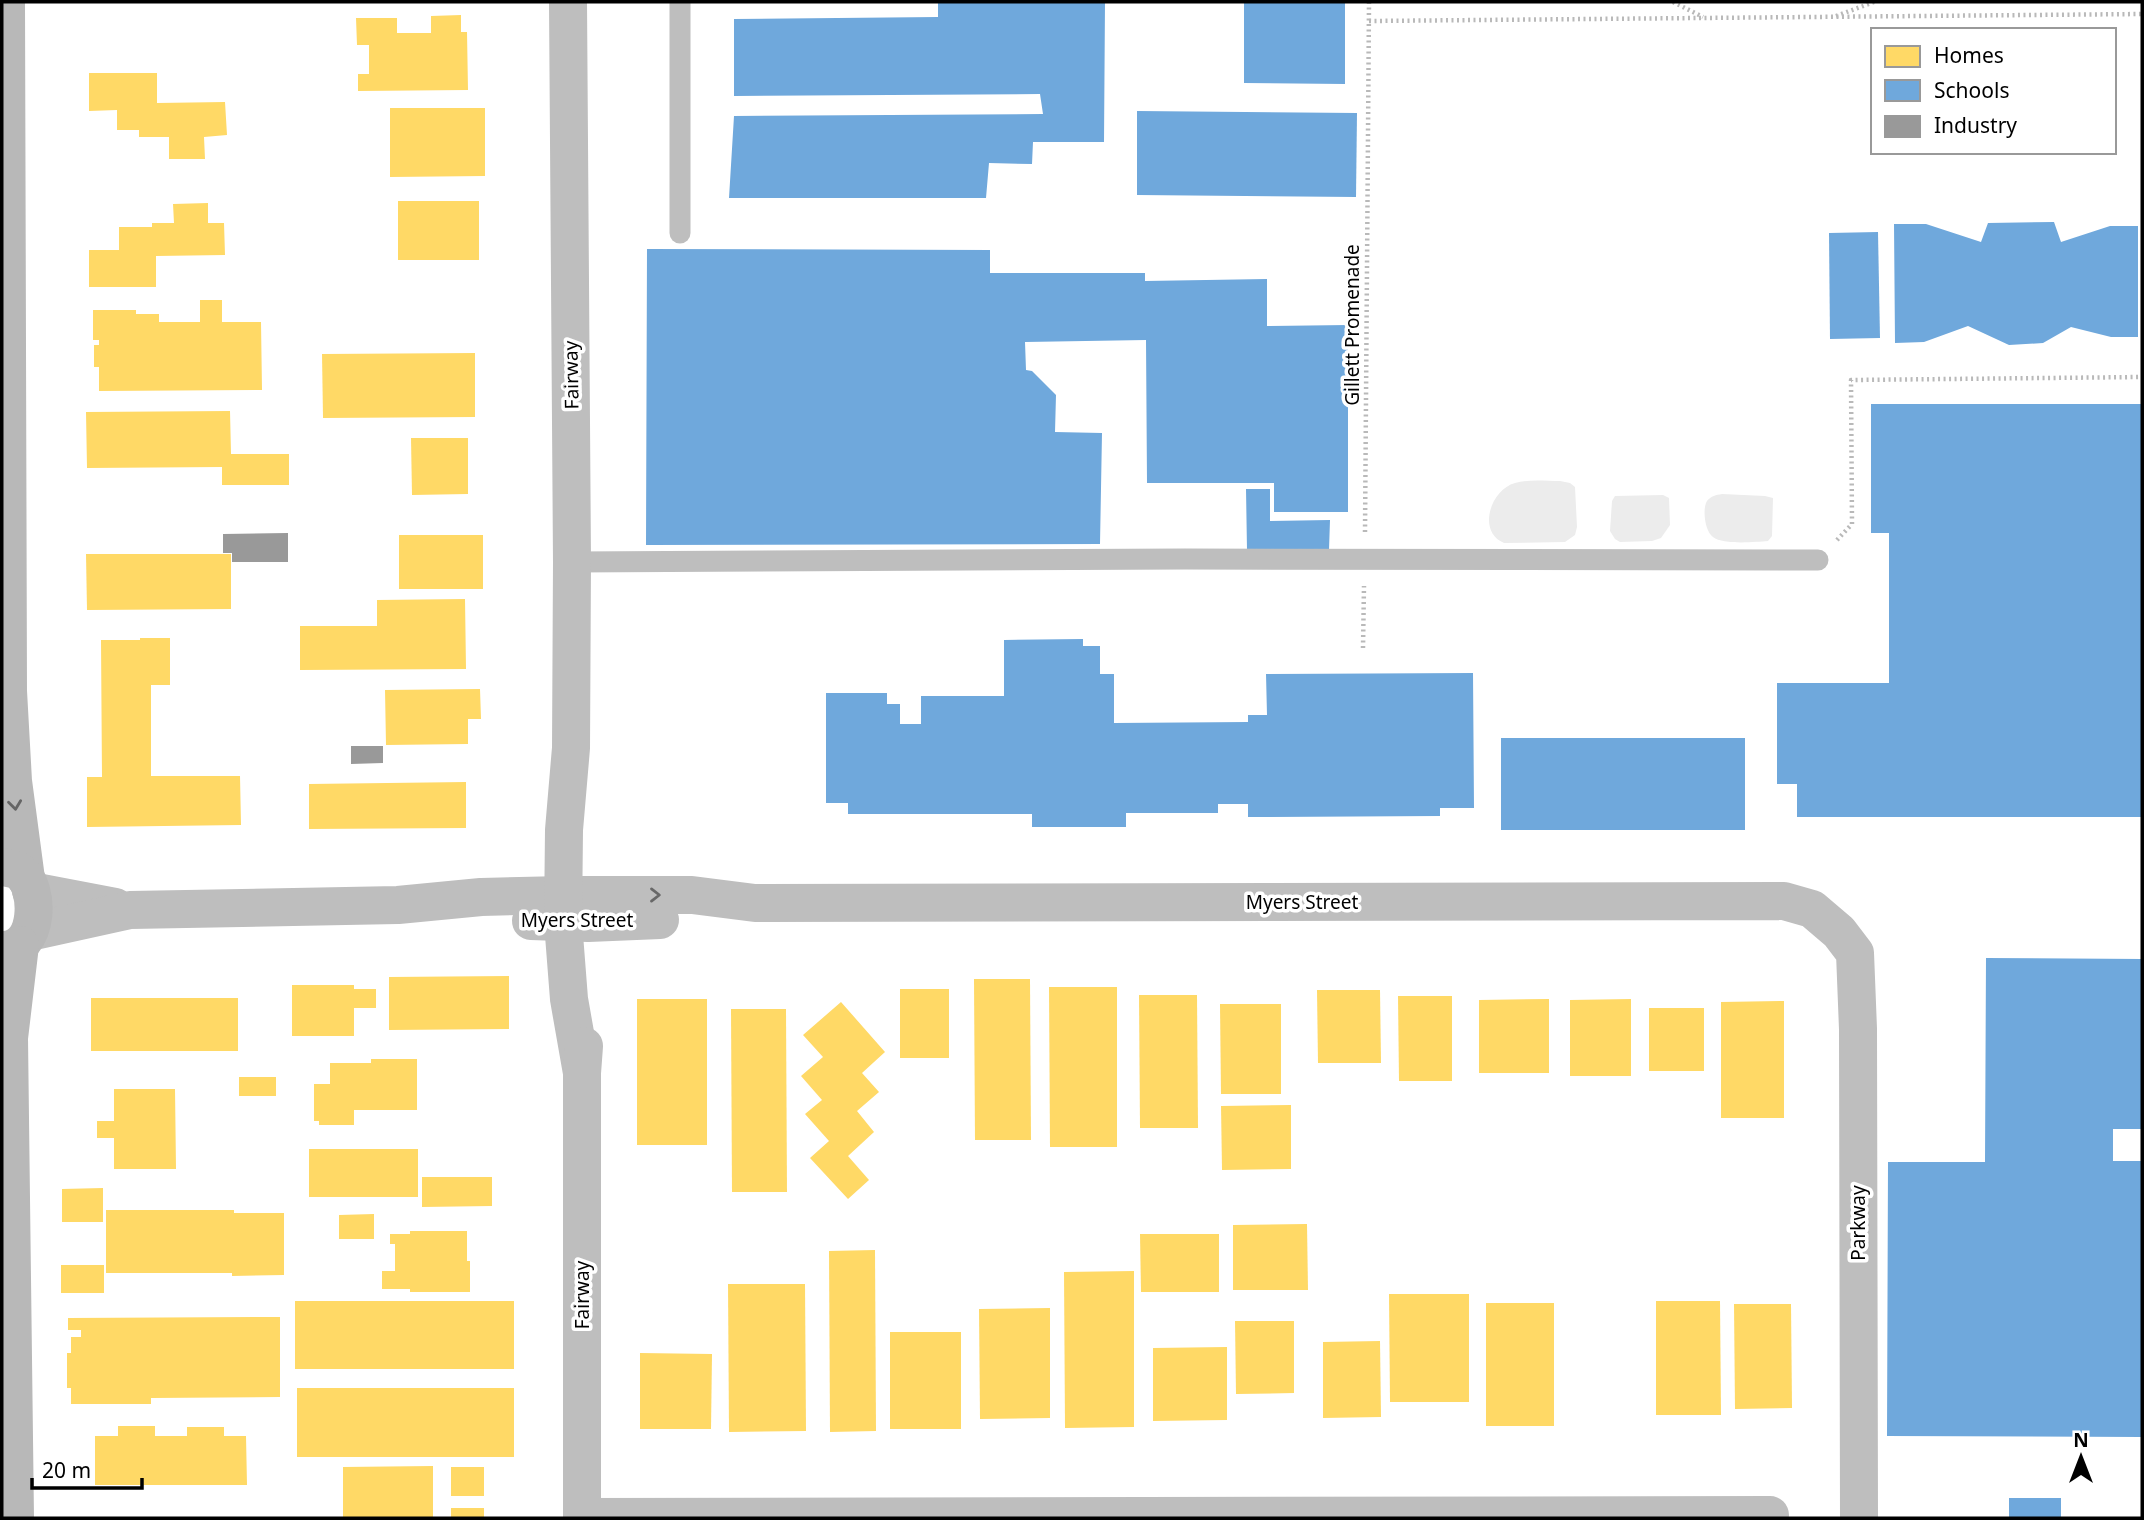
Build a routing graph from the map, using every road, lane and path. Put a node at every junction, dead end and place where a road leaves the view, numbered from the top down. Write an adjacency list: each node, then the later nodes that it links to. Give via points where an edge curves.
1 (6, 2): 18 (main road, one-way to 18, via 8,691)
2 (568, 2): 16 (street, Fairway)
3 (680, 2): 11 (lane)
4 (1369, 2): 10 (path, Gillett Promenade)
5 (1673, 2): 8 (path)
6 (1874, 2): 9 (path)
7 (2142, 14): 9 (path)
8 (1705, 18): 9 (path); 10 (path)
9 (1831, 18)
10 (1369, 21): 14 (path, Gillett Promenade)
11 (680, 233)
12 (2142, 377): 13 (path, via 1851,380)
13 (1852, 524)
14 (1364, 559): 15 (lane); 16 (lane); 17 (path, Gillett Promenade)
15 (1818, 560)
16 (572, 562): 19 (street, Fairway, via 571,748 584,835)
17 (1363, 648)
18 (20, 879): 20 (street, Myers Street); 22 (main road, via 33,926)
19 (575, 909): 20 (street, Myers Street, via 481,897 398,905); 21 (street, Myers Street, via 692,895 755,903 1784,901 1812,909); 25 (street, Fairway, via 589,995 582,1073)
20 (130, 910): 22 (street, Myers Street)
21 (1839, 932): 26 (street, Parkway, via 1854,953 1858,1029)
22 (17, 942): 24 (main road, via 9,1038)
23 (1770, 1515): 25 (street)
24 (15, 1518)
25 (582, 1518)
26 (1859, 1518)

